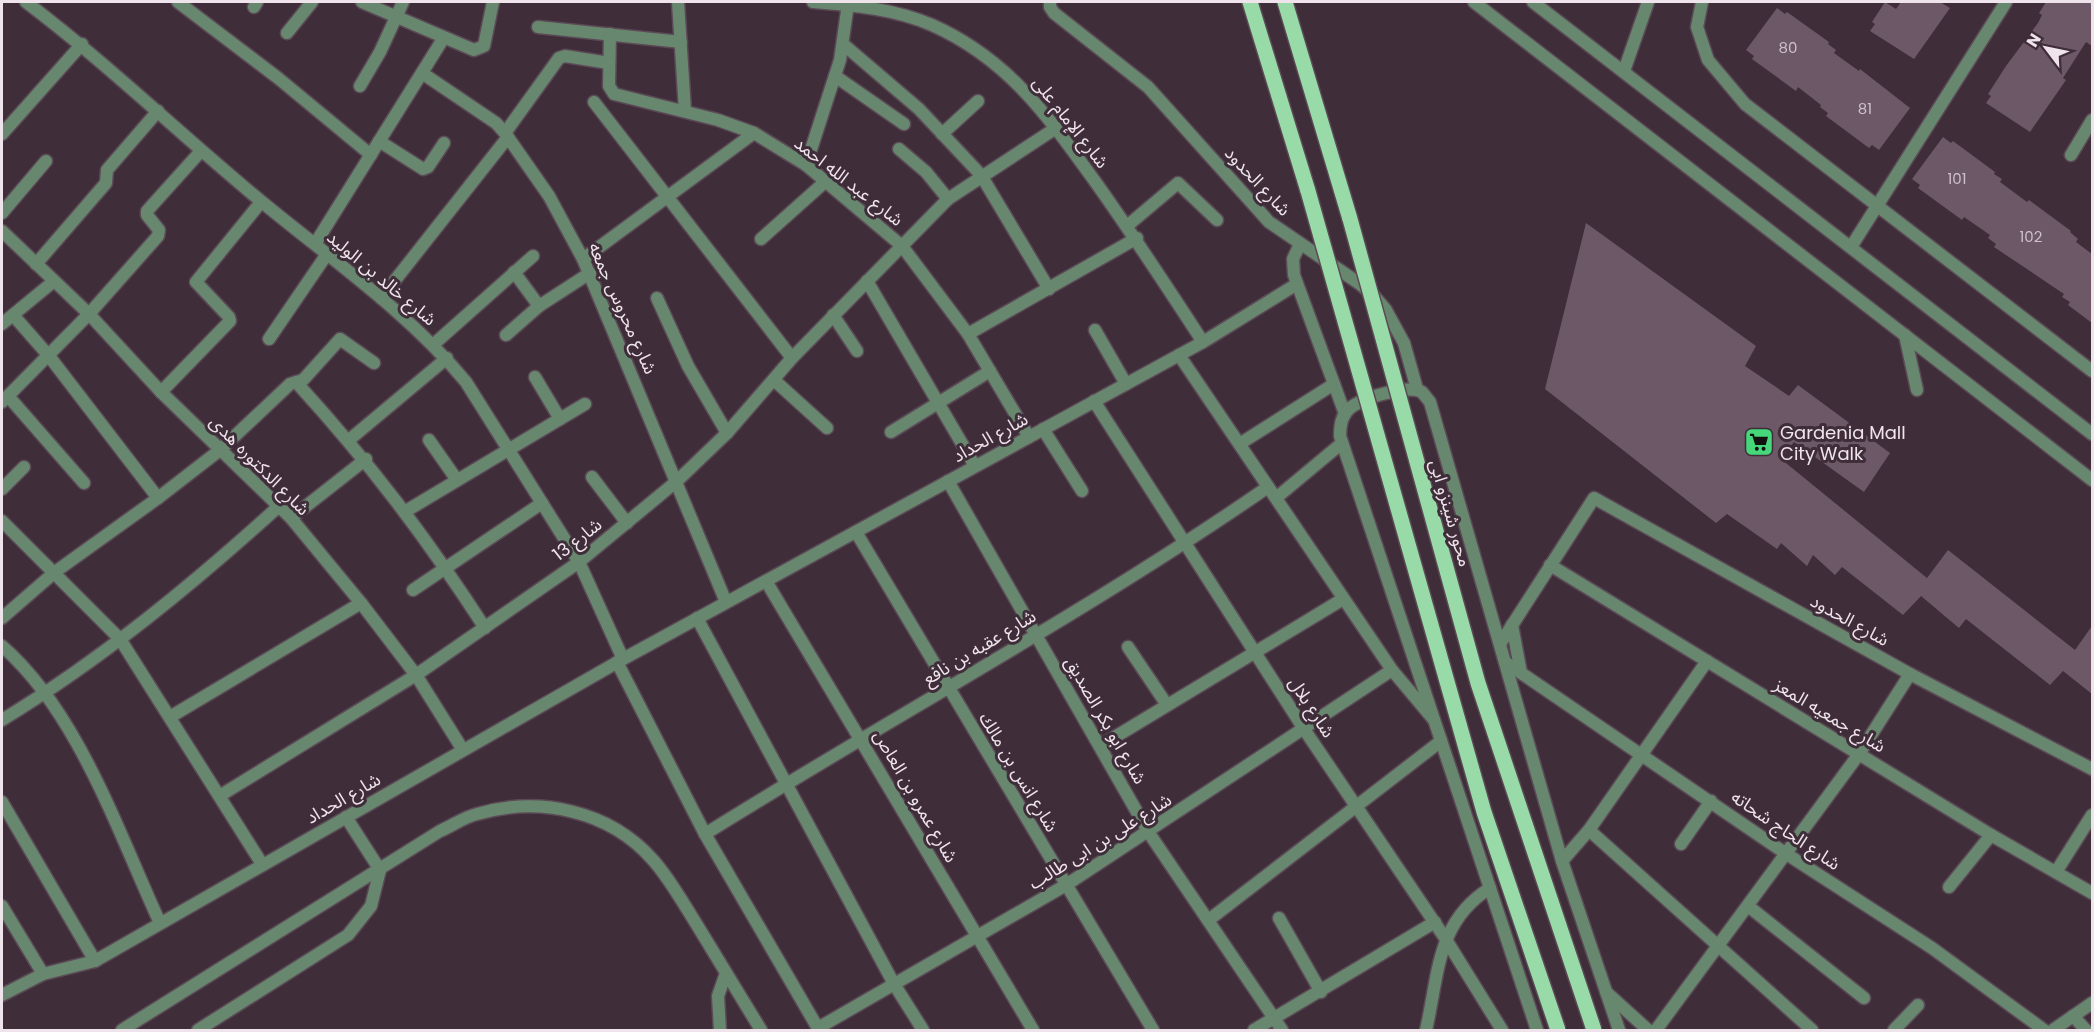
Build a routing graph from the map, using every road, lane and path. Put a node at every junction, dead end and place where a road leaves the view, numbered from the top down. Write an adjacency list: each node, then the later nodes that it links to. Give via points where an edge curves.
1 (26, 2): 24 (street, شارع خالد بن الوليد)
2 (178, 2): 46 (street)
3 (312, 2): 20 (street)
4 (362, 2): 18 (street)
5 (403, 2): 18 (street)
6 (493, 2): 22 (street, via 485,41 479,49)
7 (678, 2): 23 (street)
8 (813, 2): 16 (street, شارع الإمام على)
9 (1250, 2): 241 (main road, bridge, via 1308,191 1484,812)
10 (1286, 2): 242 (main road, محور شينزو ابى, bridge, via 1478,683)
11 (1474, 2): 86 (street)
12 (1533, 2): 27 (street)
13 (1648, 2): 27 (street)
14 (1702, 2): 55 (street, via 1697,27 1708,60 1745,104)
15 (2006, 2): 55 (street)
16 (849, 4): 25 (street); 37 (street, شارع الإمام على, via 893,12 968,44 1023,88)
17 (1050, 4): 63 (street, شارع الحدود, via 1148,87 1260,213)
18 (397, 17): 22 (street); 30 (street)
19 (538, 27): 21 (street)
20 (287, 33)
21 (610, 34): 23 (street); 26 (street, شارع عبد الله احمد)
22 (443, 39): 28 (street)
23 (681, 42): 34 (street)
24 (82, 44): 33 (street, شارع خالد بن الوليد); 39 (street)
25 (843, 44): 29 (street); 40 (street, via 894,86)
26 (609, 63): 34 (street, شارع عبد الله احمد, via 609,86 614,94); 41 (street, via 559,58)
27 (1624, 71): 65 (street)
28 (422, 73): 41 (street, شارع محروس جمعه, via 496,123); 42 (street)
29 (835, 76): 36 (street); 49 (street)
30 (360, 86)
31 (978, 101): 40 (street)
32 (594, 102): 52 (street)
33 (158, 111): 45 (street, شارع خالد بن الوليد); 69 (street, via 107,170 106,183)
34 (685, 111): 38 (street, شارع عبد الله احمد)
35 (2092, 120): 47 (street)
36 (904, 124)
37 (1056, 128): 50 (street, شارع 13); 58 (street, شارع الإمام على)
38 (754, 133): 49 (street, شارع عبد الله احمد); 52 (street)
39 (2, 134)
40 (942, 134): 50 (street)
41 (507, 135): 68 (street, شارع محروس جمعه, via 549,196); 76 (street)
42 (379, 141): 43 (street, via 423,169); 46 (street)
43 (444, 143)
44 (899, 150): 53 (street, via 926,172)
45 (201, 151): 54 (street, شارع خالد بن الوليد); 79 (street, via 147,211 159,230 158,236)
46 (371, 155): 62 (street)
47 (2071, 155)
48 (46, 161): 56 (street)
49 (806, 165): 51 (street, شارع عبد الله احمد)
50 (981, 175): 53 (street, شارع 13); 75 (street)
51 (826, 182): 61 (street); 64 (street, شارع عبد الله احمد)
52 (667, 197): 68 (street); 94 (street)
53 (948, 199): 64 (street, شارع 13)
54 (261, 202): 62 (street, شارع خالد بن الوليد); 105 (street, via 196,282 230,321)
55 (1877, 206): 65 (street); 97 (street)
56 (2, 213)
57 (1217, 220): 58 (street, via 1178,183)
58 (1127, 226): 60 (street, شارع الإمام على)
59 (2, 231): 69 (street, شارع الدكتوره هدى)
60 (1137, 238): 75 (street); 88 (street, شارع الإمام على)
61 (761, 239)
62 (315, 244): 66 (street, شارع خالد بن الوليد)
63 (1300, 244): 74 (street, via 1293,259); 103 (street, شارع الحدود, via 1360,284 1386,310 1404,343)
64 (902, 246): 73 (street, شارع 13); 84 (street, شارع عبد الله احمد)
65 (1851, 247): 116 (street)
66 (327, 254): 76 (street, شارع خالد بن الوليد); 87 (street)
67 (533, 256): 70 (street)
68 (583, 259): 71 (street, شارع محروس جمعه)
69 (36, 264): 72 (street, شارع الدكتوره هدى)
70 (514, 272): 78 (street); 89 (street)
71 (590, 273): 78 (street); 130 (street, شارع محروس جمعه)
72 (54, 281): 79 (street, شارع الدكتوره هدى); 80 (street)
73 (867, 281): 81 (street, شارع 13); 108 (street)
74 (1297, 284): 88 (street, شارع الحداد); 102 (street)
75 (1048, 289): 84 (street)
76 (381, 298): 89 (street, شارع خالد بن الوليد)
77 (657, 298): 115 (street, via 688,366)
78 (539, 306): 85 (street)
79 (89, 314): 92 (street); 105 (street, شارع الدكتوره هدى)
80 (13, 315): 82 (street); 92 (street)
81 (833, 315): 90 (street); 94 (street, شارع 13)
82 (2, 324)
83 (1095, 330): 101 (street)
84 (968, 334): 96 (street, شارع عبد الله احمد)
85 (506, 335)
86 (1905, 335): 104 (street); 129 (street)
87 (269, 339)
88 (1203, 342): 91 (street, شارع الحداد)
89 (434, 344): 93 (street, شارع خالد بن الوليد)
90 (857, 351)
91 (1179, 355): 101 (street, شارع الحداد); 120 (street)
92 (48, 356): 106 (street); 136 (street)
93 (447, 358): 118 (street); 122 (street, شارع خالد بن الوليد)
94 (792, 358): 99 (street, شارع 13)
95 (374, 363): 100 (street, via 340,339 303,380)
96 (990, 371): 108 (street); 117 (street, شارع عبد الله احمد)
97 (2092, 371)
98 (535, 377): 111 (street)
99 (774, 380): 112 (street); 115 (street, شارع 13)
100 (296, 382): 118 (street); 123 (street)
101 (1126, 384): 107 (street, شارع الحداد)
102 (1334, 384): 110 (street); 120 (street)
103 (1417, 389): 110 (street, via 1405,388 1357,403); 161 (street, شارع الحدود, via 1430,402)
104 (1917, 390)
105 (161, 392): 123 (street, شارع الدكتوره هدى)
106 (5, 399): 132 (street)
107 (1094, 401): 113 (street, شارع الحداد); 145 (street, شارع بلال)
108 (938, 403): 114 (street); 125 (street)
109 (585, 404): 111 (street)
110 (1345, 414): 121 (street, via 1340,428)
111 (560, 418): 122 (street)
112 (827, 428)
113 (1043, 429): 117 (street, شارع الحداد); 135 (street)
114 (891, 432)
115 (727, 434): 130 (street, شارع 13)
116 (2092, 434)
117 (1029, 437): 125 (street, شارع الحداد)
118 (349, 440): 124 (street)
119 (429, 440): 128 (street)
120 (1241, 443): 133 (street)
121 (1342, 443): 137 (street); 177 (street)
122 (510, 449): 128 (street); 138 (street, شارع خالد بن الوليد)
123 (220, 450): 136 (street); 139 (street, شارع الدكتوره هدى)
124 (366, 459): 140 (street); 141 (street)
125 (975, 466): 131 (street, شارع الحداد)
126 (24, 467): 134 (street)
127 (592, 477): 143 (street)
128 (457, 480): 140 (street)
129 (2092, 480)
130 (677, 481): 143 (street, شارع 13); 154 (street, شارع محروس جمعه)
131 (948, 481): 144 (street, شارع الحداد); 159 (street, شارع ابو بكر الصديق)
132 (84, 483)
133 (1268, 487): 137 (street); 145 (street, شارع عقبه بن نافع)
134 (2, 489)
135 (1082, 491)
136 (158, 498): 149 (street)
137 (1276, 498): 152 (street)
138 (542, 503): 146 (street, شارع خالد بن الوليد); 148 (street)
139 (278, 507): 141 (street, شارع الدكتوره هدى); 160 (street, via 228,553)
140 (406, 511): 148 (street)
141 (291, 518): 153 (street, شارع الدكتوره هدى)
142 (2, 521): 149 (street)
143 (627, 523): 146 (street, شارع 13)
144 (856, 532): 150 (street, شارع الحداد); 172 (street, شارع انس بن مالك)
145 (1185, 544): 159 (street, شارع عقبه بن نافع); 164 (street, شارع بلال)
146 (579, 562): 158 (street, شارع 13); 165 (street, شارع خالد بن الوليد)
147 (1550, 565): 157 (street); 167 (street, شارع جمعيه المعز); 170 (street, شارع الحدود, via 1594,498)
148 (446, 568): 151 (street); 158 (street)
149 (55, 572): 155 (street); 160 (street)
150 (766, 581): 154 (street, شارع الحداد); 179 (street, شارع عمرو بن العاص)
151 (413, 590)
152 (1343, 599): 164 (street); 168 (street)
153 (361, 603): 171 (street, شارع الدكتوره هدى); 175 (street)
154 (726, 603): 156 (street, شارع الحداد)
155 (2, 618)
156 (697, 618): 165 (street, شارع الحداد); 186 (street)
157 (1512, 626): 161 (street); 169 (street)
158 (485, 628): 171 (street, شارع 13)
159 (1036, 634): 172 (street, شارع عقبه بن نافع); 181 (street, شارع ابو بكر الصديق)
160 (120, 639): 173 (street); 175 (street)
161 (1500, 644): 166 (street, شارع الحدود)
162 (2, 646): 173 (street)
163 (1128, 646): 174 (street)
164 (1254, 651): 174 (street); 178 (street, شارع بلال)
165 (620, 661): 182 (street, شارع الحداد); 195 (street, شارع خالد بن الوليد)
166 (1505, 662): 169 (street, شارع الحاج شحاته); 199 (street, شارع الحدود)
167 (1707, 662): 183 (street); 184 (street, شارع جمعيه المعز)
168 (1392, 670): 177 (street); 178 (street, شارع على بن ابى طالب)
169 (1521, 673): 183 (street, شارع الحاج شحاته)
170 (1910, 674): 184 (street); 185 (street, شارع الحدود)
171 (416, 675): 182 (street, شارع الدكتوره هدى); 187 (street, شارع 13)
172 (947, 688): 179 (street, شارع عقبه بن نافع); 203 (street, شارع انس بن مالك)
173 (46, 693): 176 (street); 212 (street, via 79,745)
174 (1167, 705): 181 (street)
175 (170, 717): 187 (street)
176 (2, 720)
177 (1434, 720): 180 (street)
178 (1304, 729): 190 (street, شارع بلال); 194 (street, شارع على بن ابى طالب)
179 (860, 737): 186 (street, شارع عقبه بن نافع); 213 (street, شارع عمرو بن العاص)
180 (1441, 741): 190 (street); 205 (street)
181 (1100, 746): 194 (street, شارع ابو بكر الصديق)
182 (463, 750): 192 (street, شارع الحداد)
183 (1643, 753): 188 (street, شارع الحاج شحاته); 193 (street)
184 (1859, 754): 196 (street, شارع جمعيه المعز); 198 (street)
185 (2092, 769)
186 (786, 783): 195 (street, شارع عقبه بن نافع); 219 (street)
187 (221, 795): 200 (street)
188 (1711, 801): 197 (street); 198 (street, شارع الحاج شحاته)
189 (2, 802): 216 (street)
190 (1357, 807): 210 (street); 211 (street, شارع بلال)
191 (2092, 815): 202 (street)
192 (346, 817): 200 (street, شارع الحداد); 201 (street)
193 (1589, 830): 199 (street); 215 (street)
194 (1149, 832): 203 (street, شارع على بن ابى طالب); 210 (street, شارع ابو بكر الصديق)
195 (705, 834): 228 (street, شارع خالد بن الوليد)
196 (1991, 835): 202 (street, شارع جمعيه المعز); 204 (street)
197 (1681, 844)
198 (1785, 853): 208 (street); 248 (street, شارع الحاج شحاته, via 1932,948)
199 (1562, 861): 221 (street, شارع الحدود)
200 (262, 864): 212 (street, شارع الحداد)
201 (380, 870): 217 (street, via 440,831 475,814 513,806 552,807 590,816 624,834 653,860); 229 (street); 230 (street, via 371,906 348,935)
202 (2056, 872): 206 (street, شارع جمعيه المعز)
203 (1066, 885): 213 (street, شارع على بن ابى طالب); 235 (street, شارع انس بن مالك)
204 (1949, 887)
205 (1490, 888): 214 (street, via 1468,904); 240 (street)
206 (2092, 893)
207 (2, 906): 218 (street)
208 (1748, 906): 215 (street); 223 (street)
209 (1279, 918): 220 (street)
210 (1210, 919): 227 (street, شارع ابو بكر الصديق)
211 (1435, 922): 214 (street, شارع بلال); 220 (street)
212 (160, 923): 216 (street, شارع الحداد)
213 (977, 936): 219 (street, شارع على بن ابى طالب); 234 (street, شارع عمرو بن العاص)
214 (1445, 938): 238 (street); 239 (street, شارع بلال)
215 (1719, 947): 245 (street); 246 (street)
216 (95, 961): 218 (street, شارع الحداد)
217 (726, 973): 231 (street, via 717,1002); 232 (street)
218 (43, 974): 222 (street, شارع الحداد)
219 (894, 984): 228 (street, شارع على بن ابى طالب); 233 (street)
220 (1321, 992): 227 (street)
221 (1606, 992): 243 (street, شارع الحدود); 244 (street)
222 (2, 995)
223 (1864, 998)
224 (2092, 1003): 226 (street)
225 (1918, 1005): 247 (street)
226 (2073, 1016): 249 (street); 250 (street)
227 (1275, 1019): 236 (street); 237 (street, شارع ابو بكر الصديق)
228 (819, 1029)
229 (122, 1030)
230 (198, 1030)
231 (720, 1030)
232 (761, 1030)
233 (923, 1030)
234 (1033, 1030)
235 (1153, 1030)
236 (1254, 1030)
237 (1282, 1030)
238 (1426, 1030)
239 (1502, 1030)
240 (1537, 1030)
241 (1558, 1030)
242 (1594, 1030)
243 (1619, 1030)
244 (1648, 1030)
245 (1656, 1030)
246 (1812, 1030)
247 (1894, 1030)
248 (2044, 1030)
249 (2053, 1030)
250 (2086, 1030)

